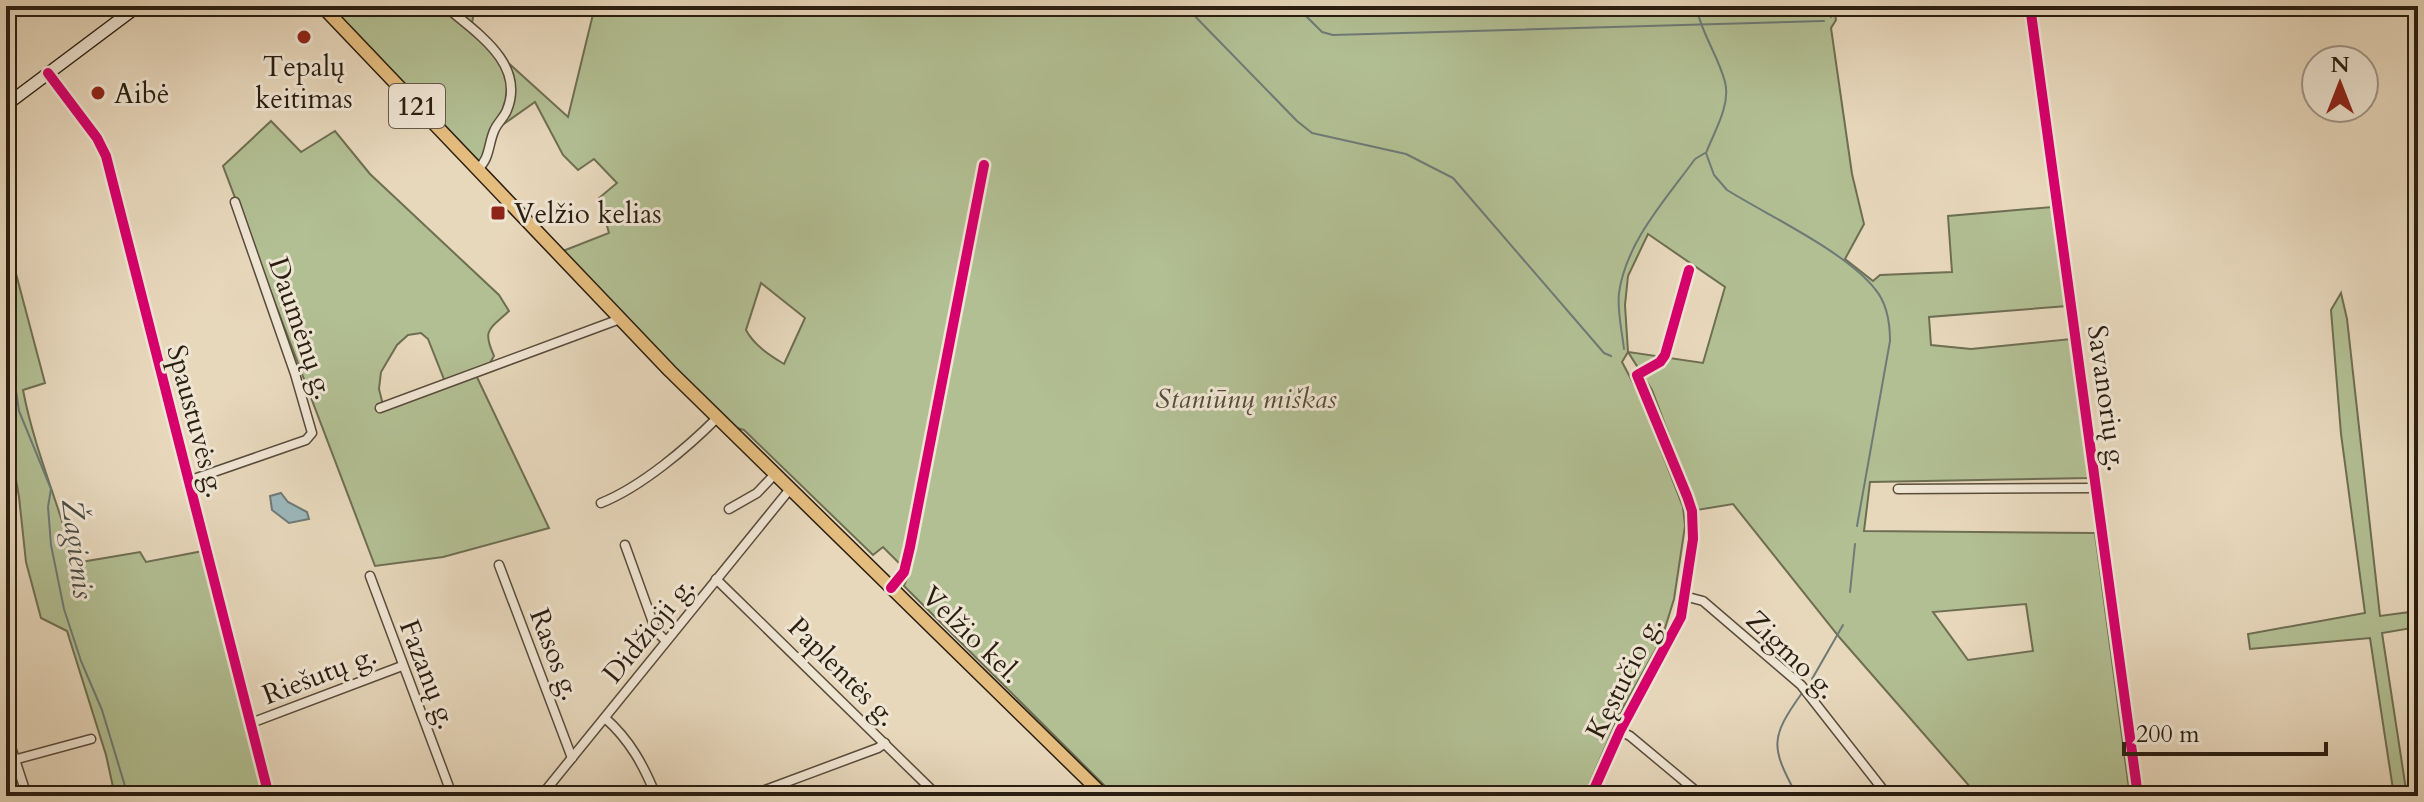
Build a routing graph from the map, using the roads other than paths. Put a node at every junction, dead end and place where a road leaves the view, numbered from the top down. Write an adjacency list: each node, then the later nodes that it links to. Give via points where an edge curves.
1 (322, 6): 8 (main road, Velžio kel. / 121)
2 (445, 6): 8 (street, via 495,49 507,69 508,109)
3 (2030, 6): 16 (street, Savanorių g.)
4 (132, 8): 5 (main road)
5 (48, 73): 6 (main road); 15 (street, Spaustuvės g., via 106,156)
6 (6, 105)
7 (984, 165): 25 (street, via 910,547 904,572)
8 (477, 170): 11 (main road, Velžio kel. / 121)
9 (235, 202): 15 (street, Daumėnų g., via 312,433 306,440)
10 (1689, 270): 26 (street, Kęstučio g., via 1665,355 1637,375 1692,511)
11 (620, 319): 12 (street); 13 (main road, Velžio kel. / 121)
12 (380, 408)
13 (717, 418): 14 (main road, Velžio kel. / 121); 19 (street, via 631,487)
14 (775, 474): 17 (main road, Velžio kel. / 121); 20 (street, via 757,493)
15 (188, 481): 30 (street, Spaustuvės g.)
16 (2096, 488): 18 (street); 48 (street, Savanorių g.)
17 (790, 489): 24 (street, Didžioji g.); 25 (main road, Velžio kel. / 121)
18 (1898, 489)
19 (601, 503)
20 (729, 509)
21 (625, 545): 27 (street, via 656,631)
22 (499, 565): 35 (street, Rasos g.)
23 (370, 576): 28 (street, Fazanų g.)
24 (716, 579): 27 (street, Didžioji g.); 34 (street, Paplentės g.)
25 (891, 588): 44 (main road, Velžio kel. / 121)
26 (1684, 596): 31 (street, Kęstučio g., via 1673,635); 47 (street, Zigmo g., via 1703,601 1801,685)
27 (666, 641): 29 (street, Didžioji g.)
28 (402, 666): 30 (street, Riešutų g.); 37 (street, Fazanų g.)
29 (605, 718): 35 (street, Didžioji g.); 41 (street, via 638,756)
30 (251, 723): 39 (street, Spaustuvės g.)
31 (1620, 731): 45 (street, Kęstučio g.); 46 (street)
32 (6, 732): 36 (street)
33 (91, 739): 36 (street)
34 (885, 743): 42 (street); 43 (street, Paplentės g.)
35 (572, 758): 40 (street, Didžioji g.)
36 (10, 761): 38 (street)
37 (449, 787)
38 (27, 796)
39 (269, 796)
40 (541, 796)
41 (656, 796)
42 (749, 796)
43 (938, 796)
44 (1104, 796)
45 (1591, 796)
46 (1702, 796)
47 (1888, 796)
48 (2138, 796)

